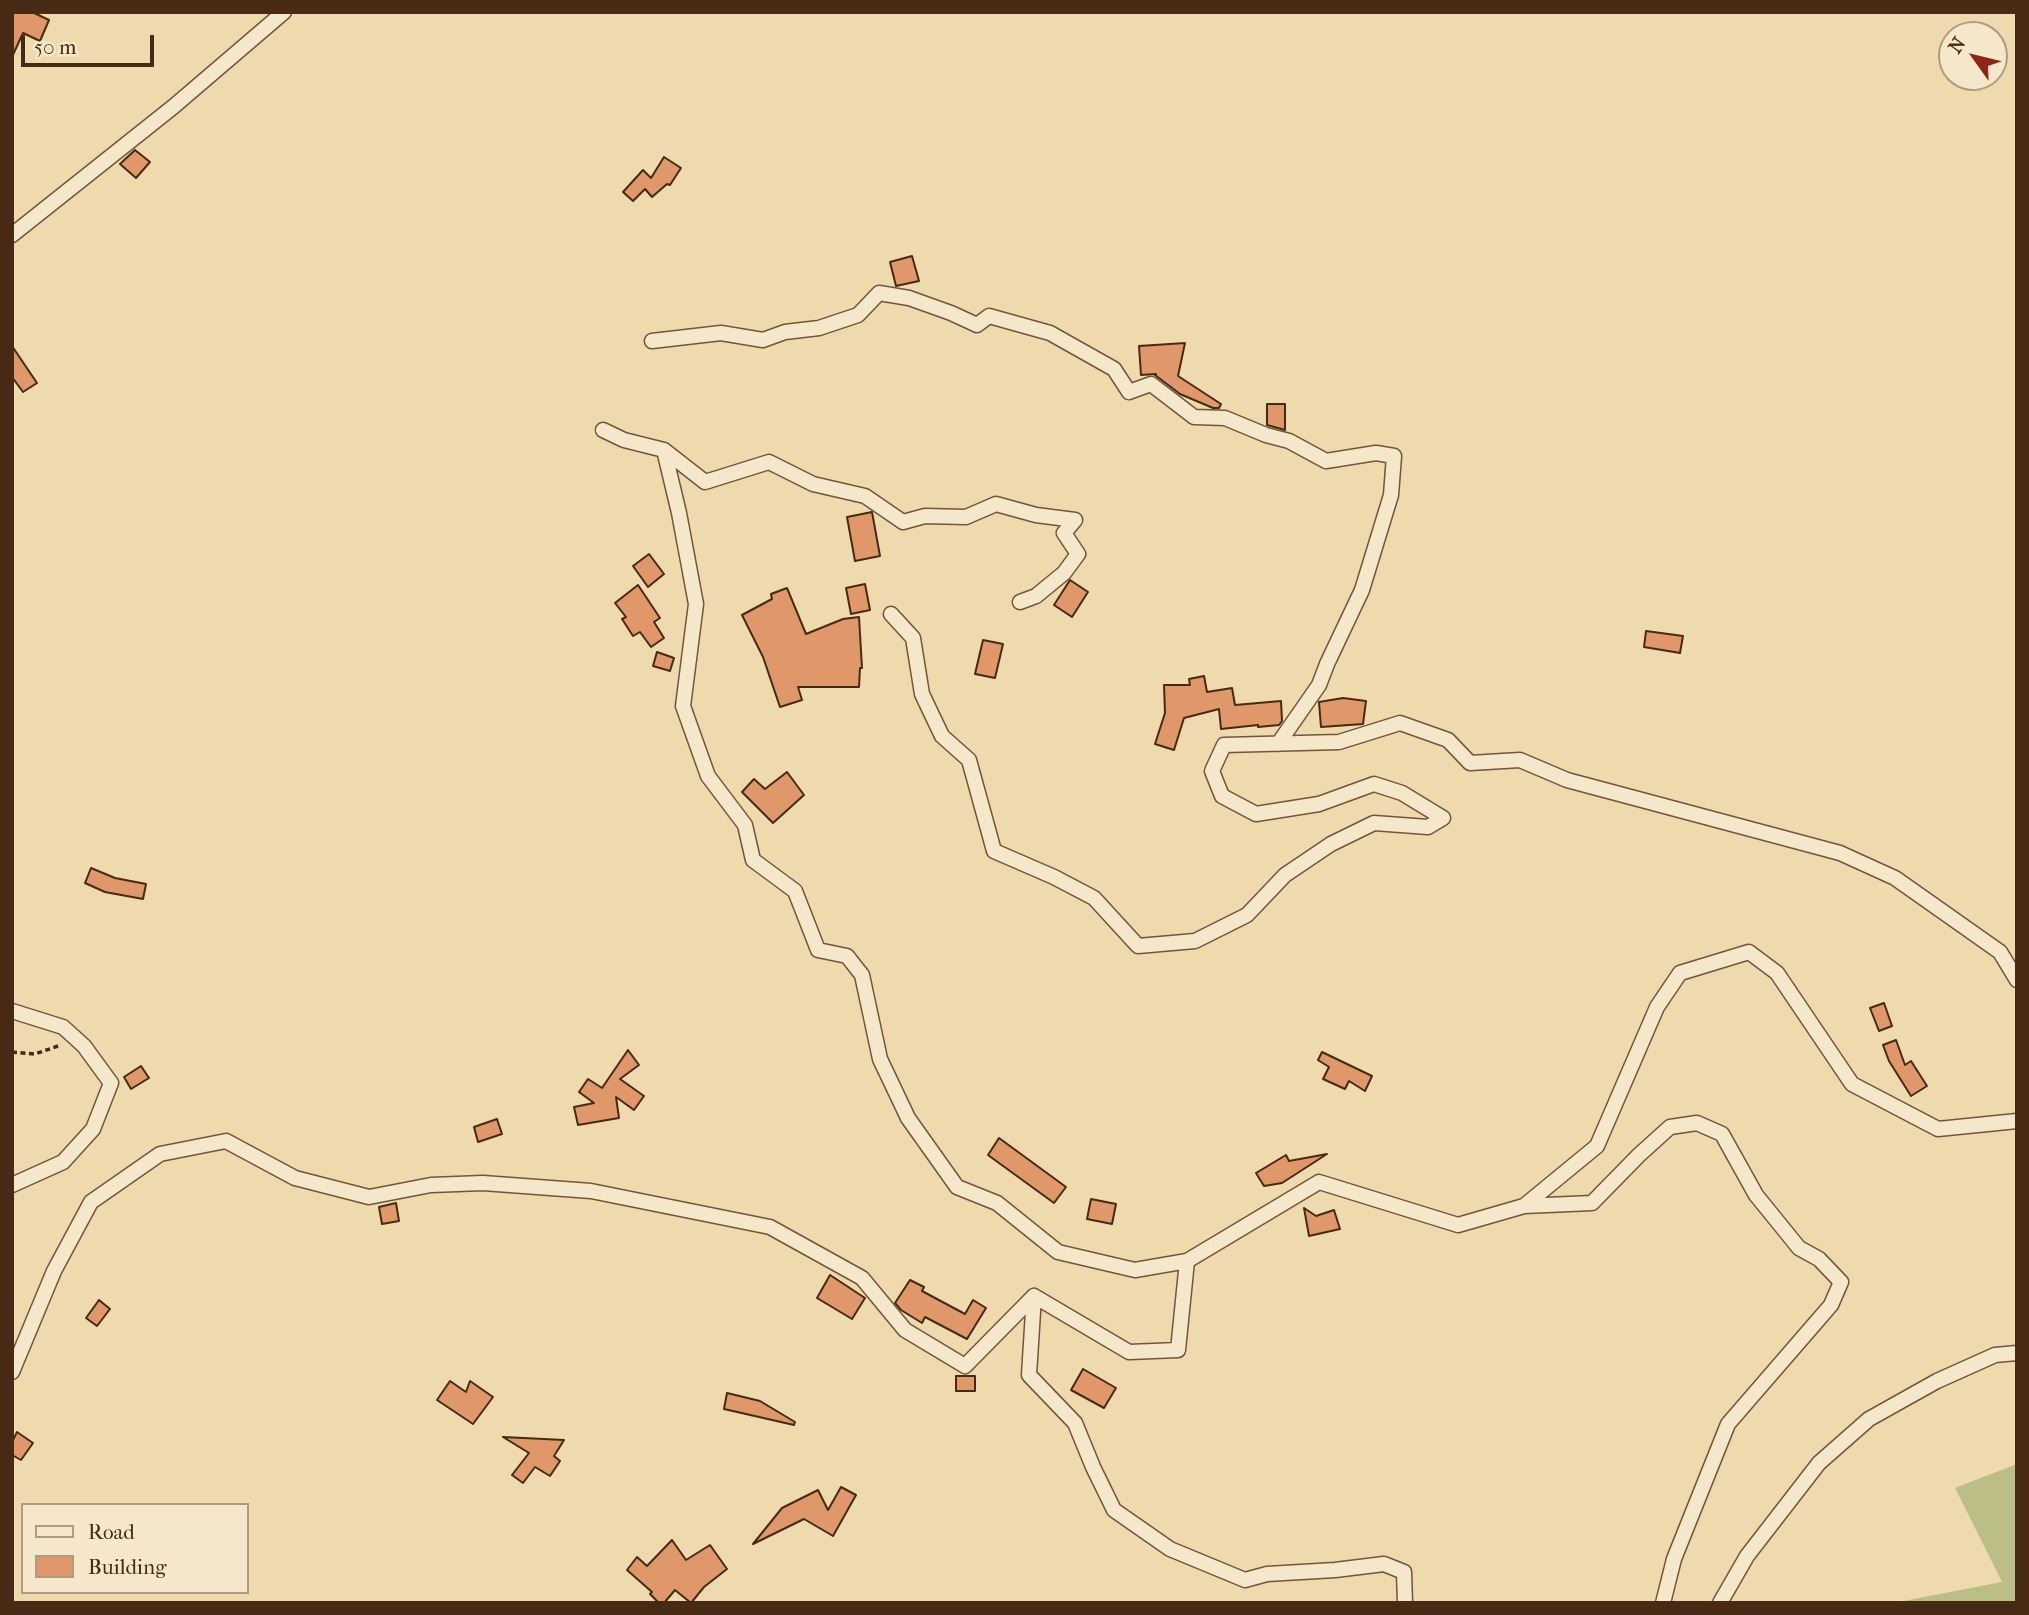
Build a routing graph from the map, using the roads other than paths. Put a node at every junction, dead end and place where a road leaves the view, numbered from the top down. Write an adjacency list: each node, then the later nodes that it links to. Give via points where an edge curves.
1 (284, 12): 2 (street)
2 (12, 235)
3 (652, 341): 8 (street, via 720,333 763,340 858,315 879,293 909,298 976,325 989,316 1050,333 1114,369 1129,392 1151,384 1194,417 1225,418 1289,441 1326,461 1376,453 1394,456 1391,495 1362,590 1319,685)
4 (603, 430): 5 (street)
5 (663, 450): 6 (street, via 705,482 769,462 813,484 865,496 902,522 925,516 966,517 996,504 1075,520 1063,533 1078,554 1064,573 1036,596); 14 (street, via 696,604 683,706 708,776 745,825 752,860 795,891 818,950 847,956 862,975 880,1059 908,1118 957,1187 997,1203 1058,1252 1135,1270)
6 (1020, 602)
7 (891, 614): 8 (street, via 913,638 922,694 942,736 970,760 994,851 1094,898 1138,946 1195,941 1247,915 1285,876 1331,844 1374,823 1427,828 1443,818 1402,793 1374,783 1319,804 1256,814 1222,796 1212,771 1224,745)
8 (1278, 744): 9 (street, via 1339,742 1400,723 1448,740 1470,763 1520,760 1567,780 1840,853 1895,878 2000,952)
9 (2017, 980)
10 (12, 1011): 12 (street, via 63,1027 84,1046 111,1083 93,1129 63,1162)
11 (2017, 1121): 13 (street, via 1938,1129 1852,1084 1777,973 1749,952 1680,974 1657,1007 1597,1146)
12 (12, 1185)
13 (1524, 1206): 14 (street, via 1458,1225 1319,1182); 19 (street, via 1592,1203 1670,1126 1697,1124 1722,1134 1756,1195 1799,1248 1819,1259 1841,1282 1830,1306 1728,1423 1674,1559)
14 (1187, 1261): 15 (street, via 1178,1350 1129,1352)
15 (1034, 1296): 17 (street, via 965,1366 905,1330 862,1278 770,1227 591,1191 431,1185 369,1197 295,1178 226,1141 160,1154 91,1202 54,1271); 18 (street, via 1029,1375 1075,1423 1114,1510 1170,1549 1245,1580 1384,1564 1404,1572)
16 (2017, 1353): 20 (street, via 1995,1356 1949,1376 1869,1419 1819,1463 1747,1556)
17 (12, 1372)
18 (1405, 1603)
19 (1663, 1603)
20 (1720, 1603)

